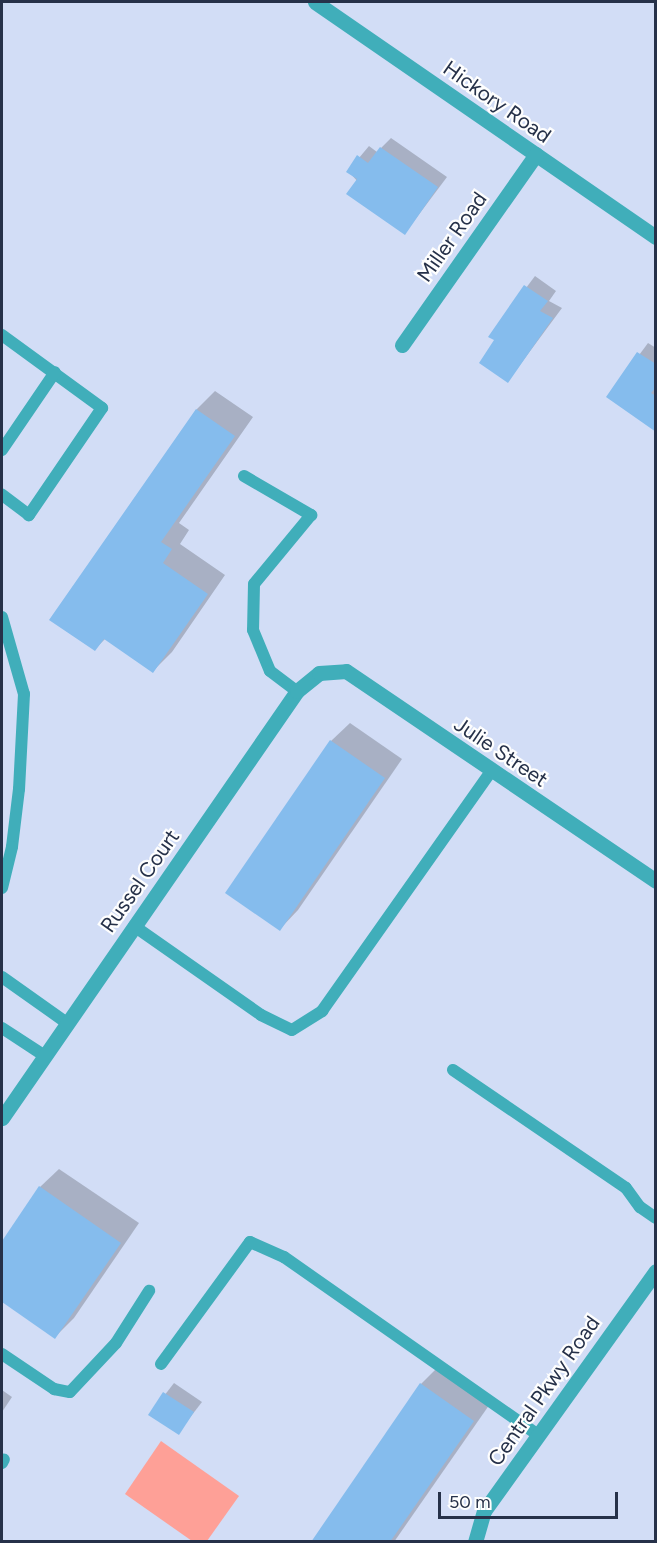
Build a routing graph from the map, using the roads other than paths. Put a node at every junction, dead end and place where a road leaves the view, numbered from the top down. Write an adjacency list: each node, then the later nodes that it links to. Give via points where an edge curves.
1 (315, 2): 2 (street, Hickory Road)
2 (536, 154): 3 (street, Hickory Road); 5 (street, Miller Road)
3 (656, 237)
4 (2, 335): 6 (lane)
5 (402, 345)
6 (55, 372): 7 (lane); 9 (lane, via 102,408 30,515)
7 (2, 450)
8 (244, 476): 12 (lane, via 311,515 254,584 253,630 270,671)
9 (2, 495)
10 (2, 617): 15 (lane, via 24,694 20,789)
11 (319, 673): 12 (street, Russel Court); 13 (street, Julie Street, via 346,671)
12 (297, 691): 16 (street, Russel Court)
13 (491, 771): 14 (street, Julie Street); 16 (lane, via 322,1011 292,1030 261,1015)
14 (656, 881)
15 (2, 888)
16 (134, 926): 18 (street, Russel Court)
17 (2, 976): 18 (lane)
18 (67, 1023): 20 (street, Russel Court)
19 (2, 1028): 20 (lane)
20 (45, 1056): 22 (street, Russel Court)
21 (453, 1070): 23 (lane, via 626,1188 640,1207)
22 (2, 1118)
23 (656, 1218)
24 (656, 1271): 25 (street, Central Pkwy Road)
25 (651, 1289): 29 (street, Central Pkwy Road)
26 (149, 1291): 27 (lane, via 116,1342 70,1392 54,1389)
27 (2, 1354)
28 (161, 1364): 29 (lane, via 250,1242 284,1257)
29 (537, 1434): 30 (street, Central Pkwy Road, via 484,1511)
30 (474, 1540)

